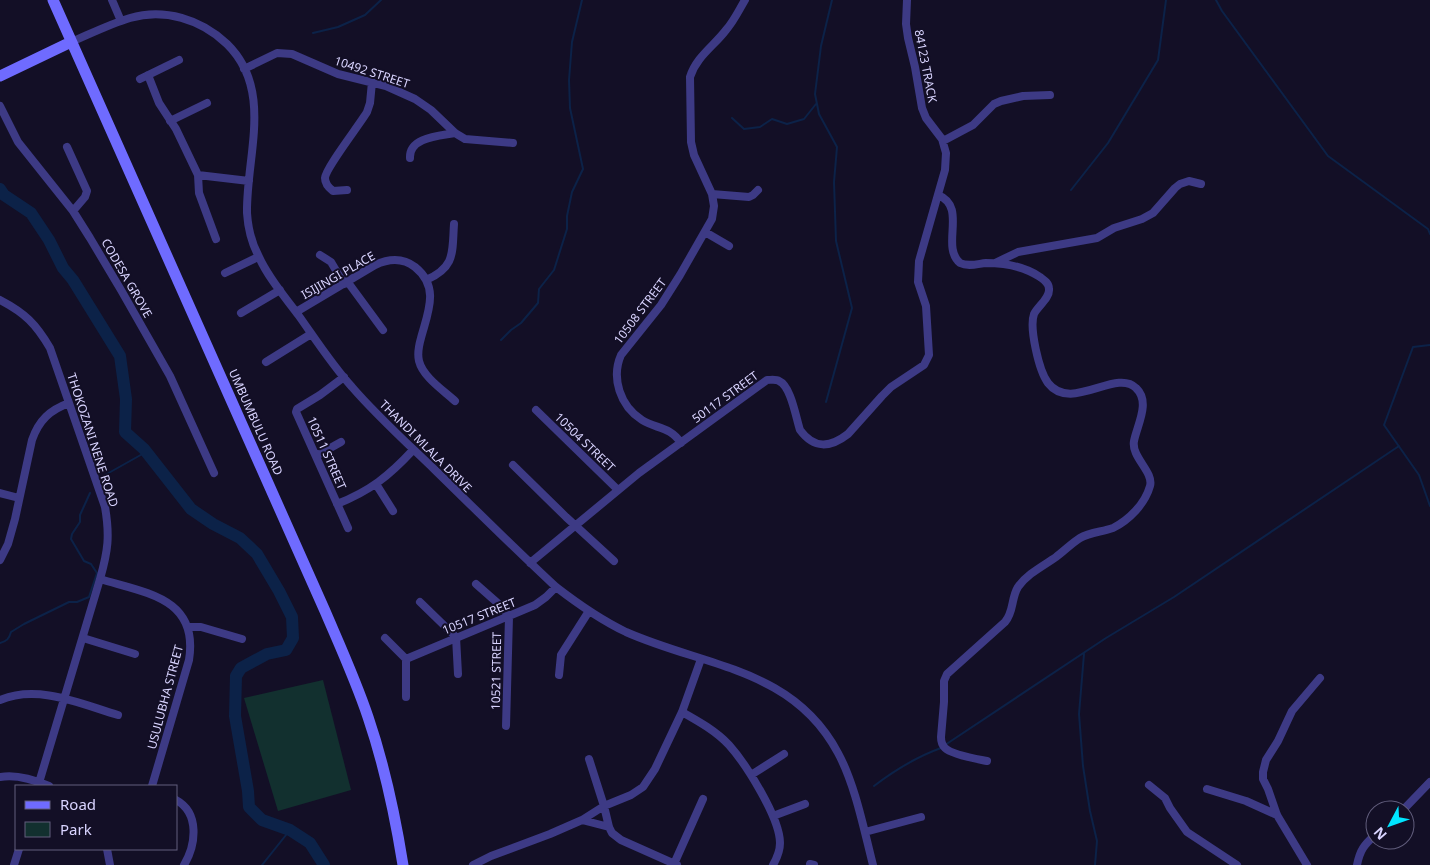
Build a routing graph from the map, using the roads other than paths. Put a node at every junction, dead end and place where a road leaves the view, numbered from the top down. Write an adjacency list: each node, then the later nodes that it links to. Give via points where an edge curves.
1 (53, 0): 6 (main road, UMBUMBULU ROAD)
2 (112, 0): 5 (street)
3 (746, 0): 25 (street, 10508 STREET, via 729,27 699,60 690,77 690,142)
4 (907, 0): 16 (street, 84123 TRACK, via 908,38 922,108)
5 (120, 21): 6 (street, THANDI MLALA DRIVE); 8 (street, THANDI MLALA DRIVE, via 157,15 188,20 220,38)
6 (71, 42): 9 (main road); 117 (main road, UMBUMBULU ROAD, via 354,678 379,755)
7 (179, 60): 14 (street, via 144,77)
8 (244, 69): 10 (street, 10492 STREET, via 277,53 284,53 338,74); 21 (street, THANDI MLALA DRIVE, via 255,106)
9 (0, 76)
10 (372, 82): 15 (street, 10492 STREET, via 395,89 424,104); 23 (street, via 367,112 325,178 333,191)
11 (1050, 94): 16 (street, via 1000,101 974,125)
12 (207, 103): 14 (street)
13 (0, 106): 27 (street, CODESA GROVE, via 18,142)
14 (170, 121): 20 (street)
15 (455, 133): 17 (street, 10492 STREET, via 465,139); 19 (street, via 416,143 411,148)
16 (943, 141): 26 (street, via 945,170)
17 (513, 143)
18 (68, 147): 27 (street, via 87,191 86,197)
19 (410, 158)
20 (198, 175): 21 (street); 30 (street, via 199,193)
21 (249, 181): 33 (street, THANDI MLALA DRIVE, via 248,222)
22 (1201, 184): 34 (street, via 1190,181 1180,184 1153,213 1097,238 1018,252)
23 (347, 190)
24 (758, 190): 25 (street, via 749,197)
25 (712, 194): 29 (street, 10508 STREET, via 712,218)
26 (938, 195): 34 (street, via 949,201 951,206 956,260 963,265); 50 (street, 50117 STREET, via 919,261 918,282 926,306 929,348 927,360 919,369 882,396 843,439 831,444 818,444 800,430 791,397 778,380 763,382)
27 (73, 211): 54 (street, CODESA GROVE, via 170,376)
28 (454, 224): 36 (street, via 449,264 442,272)
29 (705, 232): 31 (street); 50 (street, 10508 STREET, via 661,305 621,355 616,373 620,393 630,409 642,420 674,434)
30 (216, 239)
31 (729, 246)
32 (320, 255): 37 (street, via 331,262)
33 (258, 256): 35 (street); 38 (street, THANDI MLALA DRIVE)
34 (995, 263): 91 (street, via 1026,270 1042,278 1049,287 1032,324 1044,378 1054,389 1067,395 1127,383 1142,394 1141,417 1133,446 1151,483 1141,503 1128,518 1112,528 1081,538 1026,577 1017,588 1005,622 947,674 942,743 950,752)
35 (225, 273)
36 (426, 280): 37 (street, ISIJINGI PLACE, via 412,265 394,259 375,265); 46 (street, via 430,288 430,307 418,359 429,377)
37 (346, 283): 40 (street, ISIJINGI PLACE); 42 (street)
38 (280, 290): 40 (street, THANDI MLALA DRIVE); 41 (street)
39 (0, 300): 47 (street, THOKOZANI NENE ROAD, via 28,318 45,340)
40 (296, 312): 43 (street, THANDI MLALA DRIVE)
41 (241, 313)
42 (383, 330)
43 (312, 334): 44 (street); 45 (street, THANDI MLALA DRIVE)
44 (266, 362)
45 (344, 377): 51 (street, THANDI MLALA DRIVE); 52 (street, 10511 STREET, via 296,410)
46 (455, 401)
47 (69, 403): 58 (street, via 49,413 35,430); 66 (street, THOKOZANI NENE ROAD, via 105,507 108,545)
48 (536, 410): 56 (street, 10504 STREET)
49 (341, 442): 52 (street)
50 (680, 443): 56 (street)
51 (413, 450): 55 (street); 65 (street, THANDI MLALA DRIVE)
52 (316, 456): 59 (street, 10511 STREET)
53 (513, 465): 61 (street)
54 (214, 473)
55 (376, 484): 59 (street); 60 (street)
56 (617, 489): 61 (street)
57 (0, 493): 58 (street)
58 (19, 498): 63 (street, via 8,544)
59 (337, 504): 62 (street, 10511 STREET)
60 (393, 511)
61 (574, 525): 64 (street); 65 (street)
62 (348, 528)
63 (0, 560)
64 (614, 561)
65 (530, 563): 68 (street, THANDI MLALA DRIVE)
66 (100, 579): 72 (street, via 164,600 178,610); 73 (street, THOKOZANI NENE ROAD)
67 (476, 584): 71 (street, via 501,606)
68 (556, 587): 70 (street, THANDI MLALA DRIVE); 71 (street, 10517 STREET, via 535,605)
69 (420, 602): 75 (street)
70 (589, 612): 79 (street, THANDI MLALA DRIVE, via 627,632); 81 (street, via 561,655)
71 (508, 617): 75 (street, 10517 STREET); 88 (street, 10521 STREET)
72 (188, 627): 76 (street, via 201,627); 96 (street, USULUBHA STREET, via 191,642 189,660)
73 (83, 638): 77 (street); 84 (street, THOKOZANI NENE ROAD)
74 (385, 638): 78 (street)
75 (456, 638): 78 (street, 10517 STREET); 80 (street)
76 (242, 639)
77 (135, 654)
78 (406, 659): 83 (street)
79 (701, 659): 86 (street); 109 (street, THANDI MLALA DRIVE, via 773,686 798,703 816,721 843,762)
80 (458, 674)
81 (559, 675)
82 (1320, 678): 104 (street, via 1292,711 1264,765 1263,779)
83 (406, 697)
84 (65, 699): 85 (street, via 36,694); 87 (street); 95 (street, THOKOZANI NENE ROAD)
85 (0, 700)
86 (682, 712): 92 (street, via 721,738); 103 (street, via 643,787)
87 (118, 715)
88 (506, 726)
89 (784, 754): 92 (street)
90 (589, 759): 103 (street)
91 (987, 762)
92 (751, 775): 105 (street)
93 (0, 777): 95 (street, via 13,776)
94 (1430, 782): 100 (street)
95 (39, 784)
96 (152, 785)
97 (1149, 785): 121 (street, via 1165,798 1187,832)
98 (1207, 789): 104 (street)
99 (703, 799): 113 (street)
100 (1412, 800)
101 (178, 802): 116 (street, via 190,812 194,828)
102 (805, 804): 105 (street)
103 (604, 806): 107 (street); 108 (street)
104 (1277, 815): 122 (street)
105 (773, 816): 119 (street, via 780,842)
106 (921, 817): 109 (street)
107 (582, 820): 108 (street); 118 (street)
108 (609, 827): 113 (street, via 621,840)
109 (864, 832): 120 (street, THANDI MLALA DRIVE)
110 (1365, 844): 123 (street)
111 (19, 850): 114 (street)
112 (108, 850): 115 (street)
113 (675, 864)
114 (14, 865)
115 (110, 865)
116 (184, 865)
117 (403, 865)
118 (473, 865)
119 (774, 865)
120 (873, 865)
121 (1237, 865)
122 (1307, 865)
123 (1357, 865)

